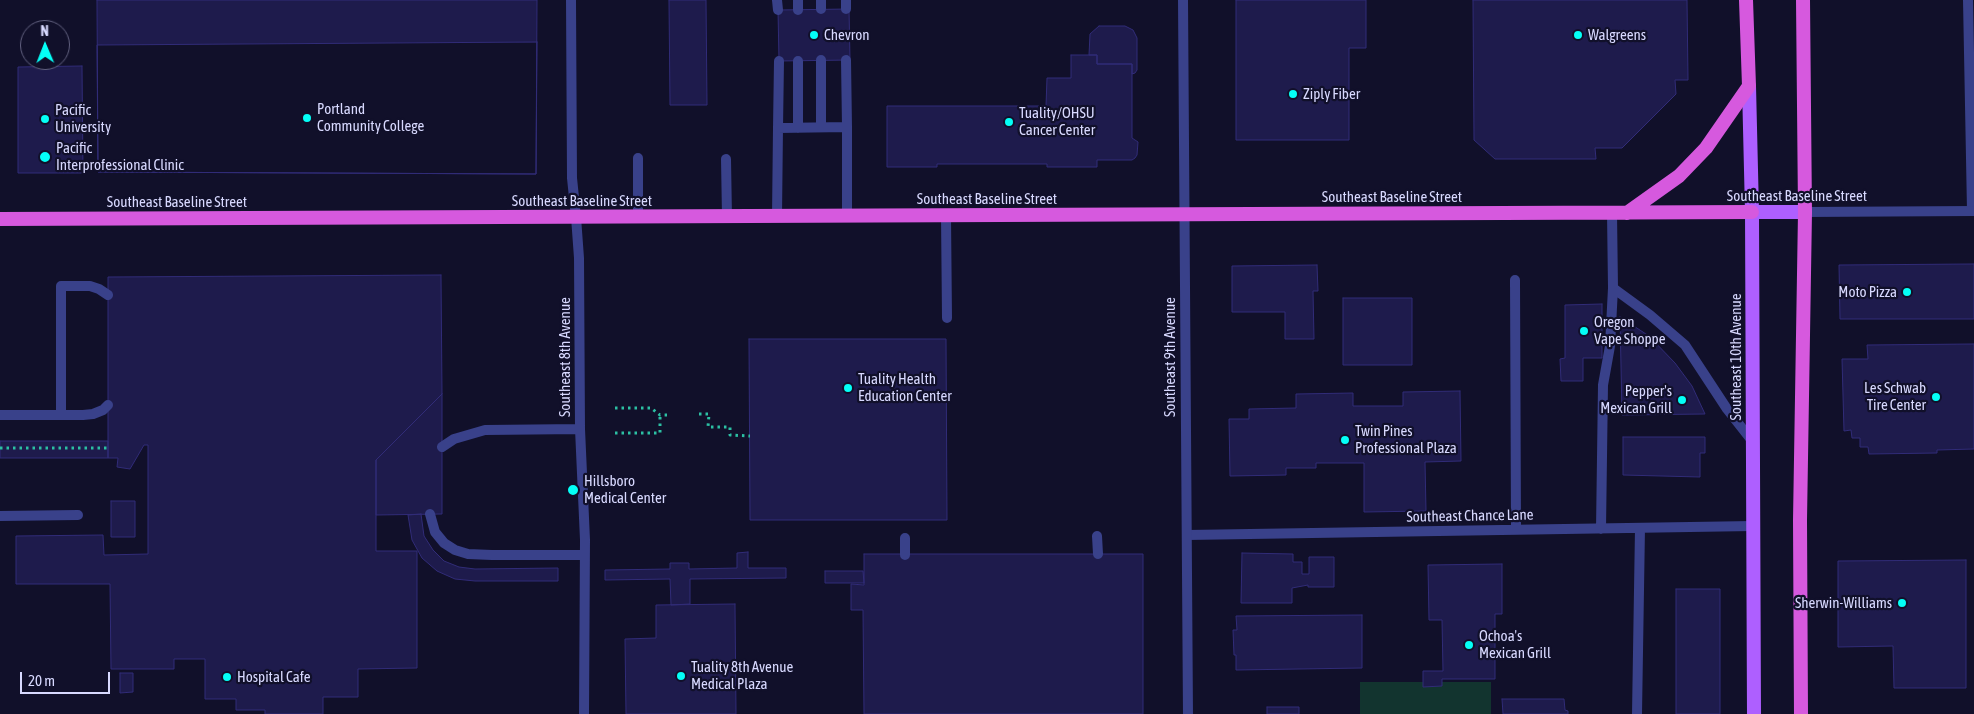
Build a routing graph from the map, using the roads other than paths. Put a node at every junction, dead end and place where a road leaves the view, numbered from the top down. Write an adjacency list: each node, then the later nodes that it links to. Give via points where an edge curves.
1 (571, 0): 26 (street, Southeast 8th Avenue, via 572,178)
2 (1183, 0): 22 (street, Southeast 9th Avenue)
3 (1746, 0): 10 (highway, Southeast 10th Avenue)
4 (1803, 0): 18 (highway)
5 (1968, 0): 19 (street)
6 (821, 60): 11 (street)
7 (846, 60): 12 (street)
8 (778, 61): 13 (street)
9 (798, 61): 14 (street)
10 (1749, 86): 17 (main road, Southeast 10th Avenue); 21 (highway, via 1699,155 1679,176)
11 (821, 127): 12 (street); 14 (street)
12 (846, 127): 24 (street)
13 (778, 128): 14 (street); 23 (street)
14 (798, 128)
15 (638, 158): 27 (street)
16 (726, 159): 28 (street)
17 (1752, 212): 18 (main road, Southeast Baseline Street); 21 (highway, Southeast Baseline Street); 38 (main road, Southeast 10th Avenue)
18 (1804, 212): 19 (street, Southeast Baseline Street); 57 (highway)
19 (1973, 212)
20 (1612, 213): 21 (highway, Southeast Baseline Street); 22 (highway, Southeast Baseline Street); 31 (street)
21 (1627, 213)
22 (1184, 215): 25 (highway, Southeast Baseline Street); 47 (street, Southeast 9th Avenue)
23 (777, 216): 24 (highway, Southeast Baseline Street); 28 (highway, Southeast Baseline Street)
24 (847, 216): 25 (highway, Southeast Baseline Street)
25 (946, 216): 33 (street)
26 (576, 217): 27 (highway, Southeast Baseline Street); 29 (highway, Southeast Baseline Street); 37 (street, Southeast 8th Avenue)
27 (638, 217): 28 (highway, Southeast Baseline Street)
28 (728, 217)
29 (0, 219)
30 (1515, 280): 46 (street)
31 (1613, 288): 38 (street, via 1685,345); 45 (street, via 1610,346 1603,385)
32 (108, 295): 36 (street, via 90,286 61,286)
33 (947, 318)
34 (108, 404): 36 (street, via 94,414)
35 (0, 415): 36 (street)
36 (61, 415)
37 (580, 430): 39 (street, via 485,430 454,439); 51 (street, Southeast 8th Avenue)
38 (1753, 442): 43 (main road, Southeast 10th Avenue)
39 (442, 448)
40 (430, 514): 51 (street, via 444,543 468,554)
41 (78, 515): 42 (street)
42 (0, 516)
43 (1753, 526): 44 (street, Southeast Chance Lane); 56 (main road, Southeast 10th Avenue)
44 (1640, 528): 45 (street, Southeast Chance Lane); 55 (street)
45 (1601, 529): 46 (street, Southeast Chance Lane)
46 (1516, 530): 47 (street, Southeast Chance Lane)
47 (1186, 535): 54 (street, Southeast 9th Avenue)
48 (1097, 536): 50 (street)
49 (905, 538): 52 (street)
50 (1098, 554)
51 (584, 555): 53 (street, Southeast 8th Avenue)
52 (905, 555)
53 (584, 714)
54 (1188, 714)
55 (1637, 714)
56 (1754, 714)
57 (1800, 714)

